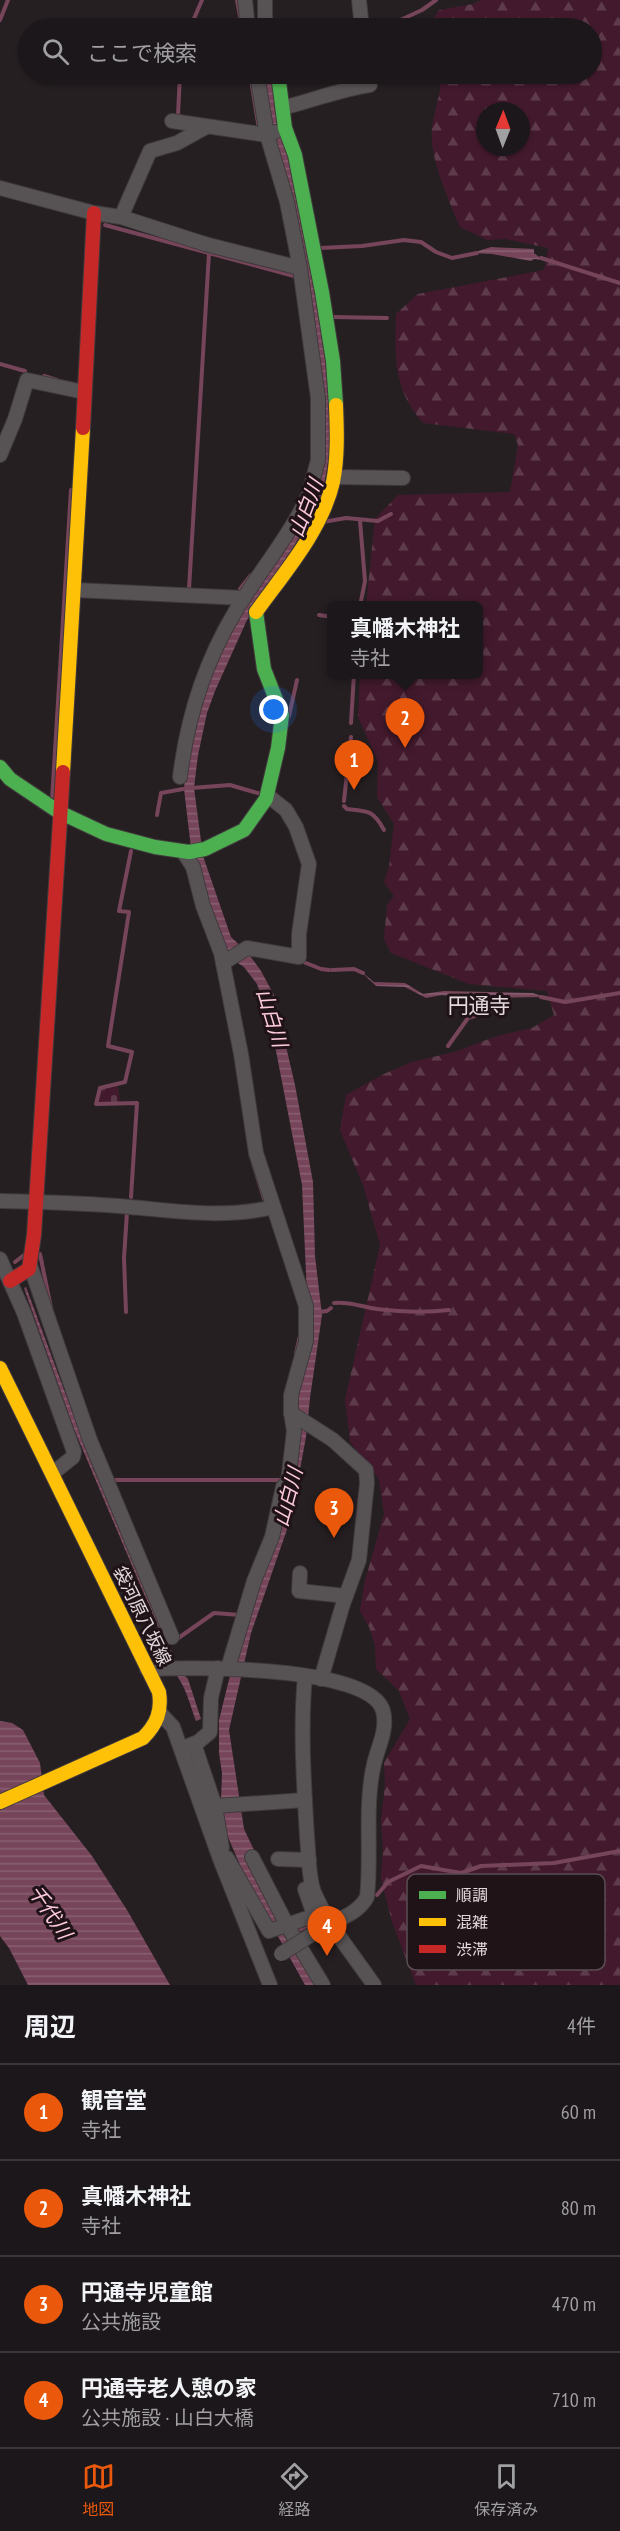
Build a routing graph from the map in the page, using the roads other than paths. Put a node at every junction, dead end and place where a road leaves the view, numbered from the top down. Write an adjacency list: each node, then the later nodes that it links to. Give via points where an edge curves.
1 (245, 0): 4 (street)
2 (266, 0): 5 (street)
3 (359, 0): 6 (street)
4 (248, 18)
5 (265, 18)
6 (361, 18)
7 (259, 84): 14 (street)
8 (279, 84): 10 (street)
9 (370, 85): 10 (street, via 338,90)
10 (282, 108): 13 (street)
11 (172, 121): 12 (street)
12 (206, 127): 14 (street); 17 (street, via 150,151)
13 (285, 128): 14 (street); 21 (street, via 296,155 332,344 337,399)
14 (267, 135): 18 (street, via 287,202)
15 (0, 188): 16 (street)
16 (94, 213): 17 (street); 19 (street)
17 (121, 217): 18 (street)
18 (300, 268): 24 (street, via 318,398 318,460 300,512)
19 (84, 392): 20 (street, via 27,380); 23 (street)
20 (0, 455)
21 (334, 477): 22 (street); 27 (street, via 327,501 310,533 255,614 264,669 282,715)
22 (402, 478)
23 (75, 590): 24 (street); 28 (street)
24 (243, 598): 26 (street, via 200,686)
25 (0, 767): 28 (street)
26 (180, 777)
27 (267, 795): 29 (street, via 244,830 205,849); 30 (street, via 286,810 309,864 299,957 247,948)
28 (59, 812): 29 (street, via 106,834); 32 (street)
29 (186, 853): 30 (street)
30 (223, 963): 33 (street, via 255,1154)
31 (0, 1200): 32 (street)
32 (37, 1203): 33 (street, via 167,1212 239,1212); 35 (street)
33 (273, 1207): 38 (street, via 300,1286 307,1320 306,1341 291,1395)
34 (0, 1258): 36 (street)
35 (30, 1265): 36 (street); 42 (street, via 90,1440)
36 (10, 1281): 39 (street, via 74,1452)
37 (0, 1368): 39 (street, 袋河原八坂線)
38 (293, 1415): 41 (street, via 333,1440 366,1470 359,1560); 43 (street, via 288,1482 283,1486 272,1537 254,1581)
39 (53, 1473): 44 (street, 袋河原八坂線)
40 (300, 1573): 41 (street, via 299,1591)
41 (346, 1596): 46 (street)
42 (172, 1637)
43 (230, 1668): 44 (street); 45 (street); 48 (street, via 211,1698 210,1732)
44 (147, 1669): 47 (street, 袋河原八坂線, via 159,1692)
45 (305, 1676): 46 (street); 50 (street)
46 (321, 1679): 58 (street, via 370,1693 383,1709 384,1720 372,1775 367,1897 355,1911)
47 (159, 1717): 49 (street, via 173,1727); 51 (street, via 144,1738)
48 (194, 1744): 49 (street); 52 (street)
49 (181, 1750): 53 (street)
50 (305, 1800): 52 (street); 55 (street)
51 (0, 1802)
52 (218, 1806): 53 (street)
53 (220, 1859): 56 (street, via 227,1858); 60 (street)
54 (278, 1859): 55 (street)
55 (305, 1860): 57 (street, via 304,1887 313,1912 303,1921); 58 (street)
56 (237, 1874): 57 (street, via 269,1930); 57 (street, via 254,1862)
57 (286, 1923): 61 (street)
58 (327, 1925): 60 (street, bridge, via 280,1954); 63 (street)
59 (346, 1960): 62 (street)
60 (269, 1978)
61 (323, 1985)
62 (365, 1985)
63 (374, 1985)

